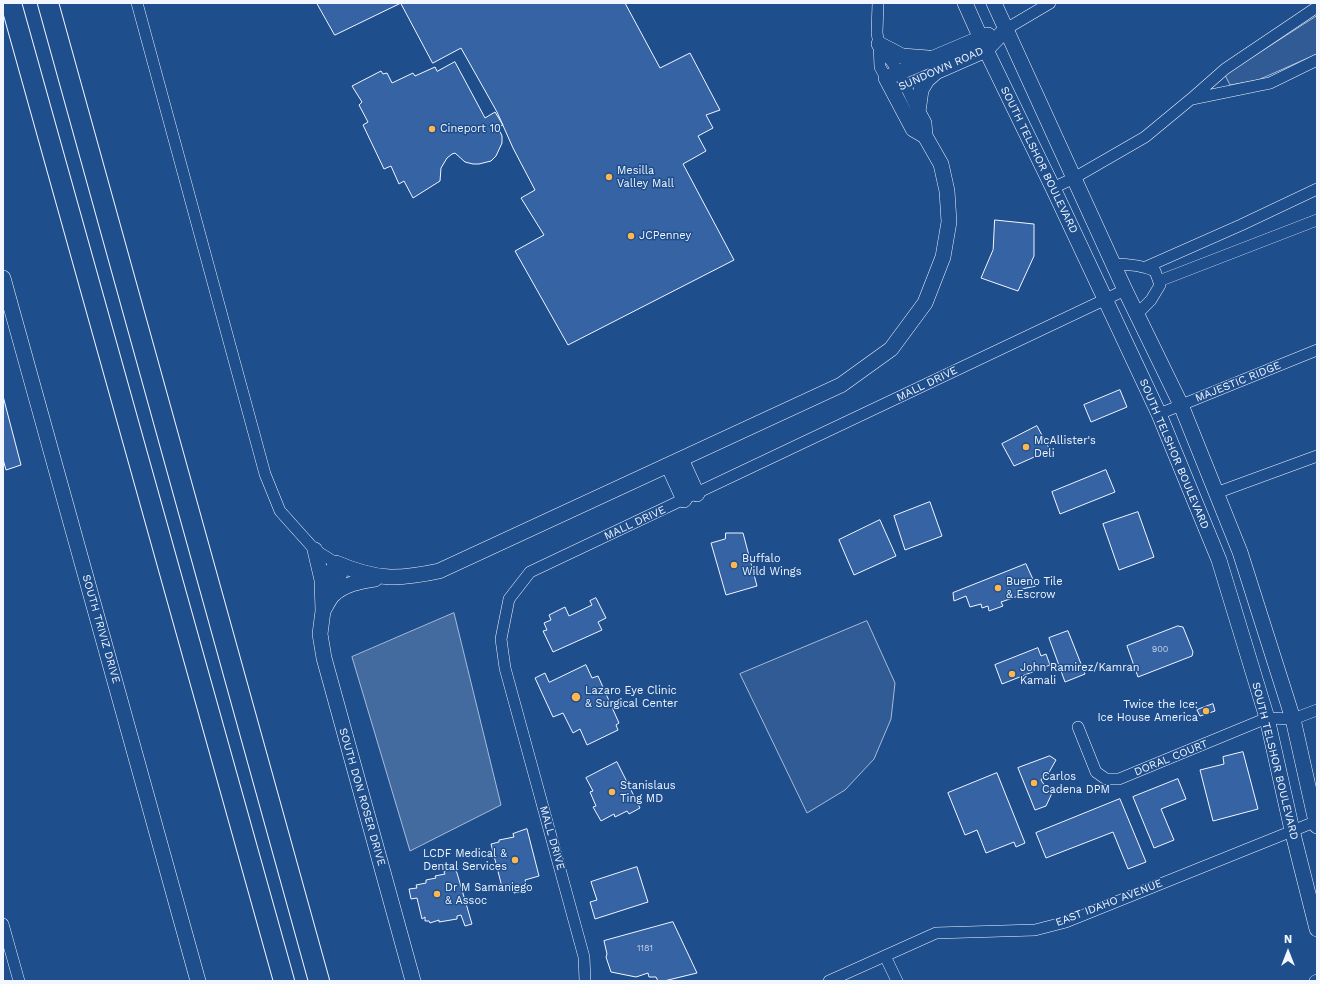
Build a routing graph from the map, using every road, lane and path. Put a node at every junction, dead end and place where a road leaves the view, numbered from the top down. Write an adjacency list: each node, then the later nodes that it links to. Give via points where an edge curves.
1 (11, 3): 51 (highway)
2 (137, 3): 36 (street, via 265,474 280,511)
3 (878, 3): 10 (street)
4 (965, 3): 11 (street, SOUTH TELSHOR BOULEVARD)
5 (994, 3): 9 (street, SOUTH TELSHOR BOULEVARD)
6 (1050, 3): 9 (street, SUNDOWN ROAD)
7 (1317, 7): 15 (street, via 1225,69)
8 (51, 9): 52 (highway)
9 (1006, 29): 11 (street, SUNDOWN ROAD); 18 (street, SOUTH TELSHOR BOULEVARD)
10 (879, 44): 13 (street, via 902,56); 14 (street)
11 (983, 44): 13 (street, SUNDOWN ROAD); 19 (street, SOUTH TELSHOR BOULEVARD)
12 (1317, 60): 15 (street, via 1270,83)
13 (934, 65): 14 (street, SUNDOWN ROAD); 16 (street, via 921,90)
14 (896, 82): 16 (street); 17 (street, via 913,129)
15 (1191, 99): 18 (street, via 1145,137)
16 (918, 112): 17 (street, via 924,123)
17 (925, 136): 33 (street, via 941,164 947,191 949,222 943,257 924,302 890,349 841,385)
18 (1074, 178): 19 (street); 22 (street, SOUTH TELSHOR BOULEVARD)
19 (1053, 188): 27 (street, SOUTH TELSHOR BOULEVARD)
20 (1317, 189): 23 (street, via 1241,226)
21 (1317, 220): 25 (street)
22 (1114, 264): 23 (street); 26 (street, SOUTH TELSHOR BOULEVARD)
23 (1146, 267): 25 (street, via 1155,271)
24 (3, 278): 50 (street, SOUTH TRIVIZ DRIVE)
25 (1159, 281): 28 (street, via 1160,286 1151,300)
26 (1125, 290): 27 (street, MALL DRIVE); 28 (street, SOUTH TELSHOR BOULEVARD)
27 (1105, 298): 31 (street, SOUTH TELSHOR BOULEVARD); 35 (street, MALL DRIVE)
28 (1137, 314): 30 (street, SOUTH TELSHOR BOULEVARD)
29 (1317, 350): 30 (street, MAJESTIC RIDGE)
30 (1181, 405): 31 (street, MAJESTIC RIDGE); 34 (street, SOUTH TELSHOR BOULEVARD)
31 (1159, 414): 41 (street, SOUTH TELSHOR BOULEVARD, via 1219,560)
32 (1317, 456): 34 (street)
33 (674, 462): 35 (street); 38 (street, via 439,571 412,577)
34 (1216, 493): 42 (street, SOUTH TELSHOR BOULEVARD, via 1240,552)
35 (690, 497): 54 (street, MALL DRIVE, via 530,572 509,599 501,639 505,668 584,957)
36 (315, 550): 37 (street); 39 (street)
37 (341, 565): 38 (street); 39 (street, SOUTH DON ROSER DRIVE)
38 (381, 577): 39 (street, via 354,582)
39 (328, 593): 53 (street, SOUTH DON ROSER DRIVE, via 320,634 324,658)
40 (1317, 710): 42 (street)
41 (1267, 718): 42 (street, DORAL COURT); 43 (street, DORAL COURT, via 1119,779 1106,779 1096,772); 45 (street, SOUTH TELSHOR BOULEVARD)
42 (1293, 719): 44 (street, SOUTH TELSHOR BOULEVARD)
43 (1078, 727)
44 (1317, 822): 45 (street, EAST IDAHO AVENUE)
45 (1292, 830): 47 (street, SOUTH TELSHOR BOULEVARD); 48 (street, EAST IDAHO AVENUE, via 1066,922 1035,930 936,933)
46 (3, 924): 49 (street)
47 (1317, 929)
48 (885, 956): 55 (street, EAST IDAHO AVENUE); 56 (street)
49 (19, 981)
50 (198, 981)
51 (284, 981)
52 (319, 981)
53 (413, 981)
54 (585, 981)
55 (829, 981)
56 (897, 981)

